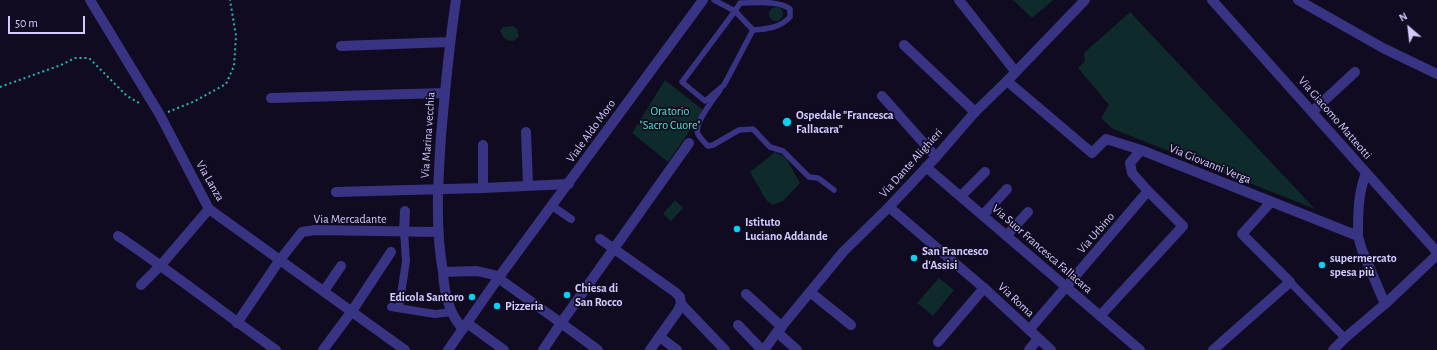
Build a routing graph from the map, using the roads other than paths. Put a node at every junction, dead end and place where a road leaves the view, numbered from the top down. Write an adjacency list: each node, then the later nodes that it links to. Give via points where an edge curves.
1 (90, 0): 45 (street, Via Lanza, via 160,115)
2 (456, 0): 12 (street, Via Marina vecchia)
3 (703, 0): 33 (street, Viale Aldo Moro)
4 (714, 0): 10 (lane)
5 (959, 0): 15 (street)
6 (1085, 0): 15 (street, Via Dante Alighieri)
7 (1212, 0): 23 (street, Via Giacomo Matteotti)
8 (1298, 0): 17 (street, via 1383,48)
9 (739, 1): 10 (lane); 11 (lane, via 776,2 790,9 790,17 785,23 767,29)
10 (735, 11): 11 (lane); 19 (lane, via 682,82 705,101)
11 (753, 30): 19 (lane)
12 (449, 42): 14 (street); 20 (street, Via Marina vecchia)
13 (904, 45): 24 (street)
14 (342, 46)
15 (1015, 71): 18 (street, Via Dante Alighieri)
16 (1355, 72): 23 (street)
17 (1437, 74)
18 (1007, 81): 24 (street, Via Dante Alighieri); 28 (street, Via Giovanni Verga, via 1092,153 1106,139)
19 (724, 85): 37 (lane, via 701,118 697,129 698,135 708,146 739,130 753,129 770,146 783,151 809,177 818,178)
20 (444, 92): 22 (street); 36 (street, Via Marina vecchia)
21 (882, 96): 29 (street)
22 (270, 98)
23 (1313, 111): 32 (street, Via Giacomo Matteotti)
24 (974, 112): 29 (street, Via Dante Alighieri)
25 (526, 132): 34 (street)
26 (689, 143): 56 (street)
27 (482, 145): 35 (street)
28 (1141, 150): 39 (street, via 1130,163 1132,173); 42 (street, Via Giovanni Verga)
29 (936, 157): 30 (street, Via Dante Alighieri)
30 (926, 167): 41 (street, Via Suor Francesca Fallacara); 44 (street, Via Dante Alighieri)
31 (985, 172): 41 (street)
32 (1366, 173): 54 (street, via 1358,202); 59 (street, Via Giacomo Matteotti)
33 (569, 184): 34 (street); 43 (street, Viale Aldo Moro)
34 (528, 186): 35 (street)
35 (483, 188): 36 (street)
36 (437, 189): 40 (street); 51 (street, Via Marina vecchia)
37 (834, 190)
38 (1007, 190): 48 (street)
39 (1148, 191): 68 (street, Via Urbino); 76 (street, via 1184,226)
40 (336, 192)
41 (961, 196): 48 (street, Via Suor Francesca Fallacara)
42 (1271, 202): 54 (street, Via Giovanni Verga); 65 (street, via 1242,234)
43 (552, 206): 49 (street); 64 (street, Viale Aldo Moro)
44 (889, 207): 67 (street, Via Roma); 70 (street, Via Dante Alighieri, via 843,252)
45 (210, 209): 60 (street, Via Lanza); 61 (street)
46 (405, 211): 50 (street)
47 (1028, 212): 52 (street)
48 (983, 215): 52 (street, Via Suor Francesca Fallacara)
49 (571, 219)
50 (404, 232): 51 (street, Via Mercadante); 57 (street); 60 (street, Via Mercadante, via 302,232)
51 (438, 232): 63 (street, Via Marina vecchia)
52 (1007, 235): 68 (street, Via Suor Francesca Fallacara)
53 (118, 236): 61 (street)
54 (1358, 236): 73 (street)
55 (600, 239): 56 (street)
56 (613, 249): 72 (street, via 675,292 680,297); 78 (street)
57 (405, 251): 58 (street); 75 (street, via 406,261 395,308 435,314)
58 (391, 252): 74 (street)
59 (1437, 253): 73 (street)
60 (279, 261): 69 (street, Via Lanza); 77 (street, Via Mercadante)
61 (161, 265): 66 (street); 77 (street)
62 (341, 266): 69 (street)
63 (443, 272): 64 (street, via 477,271); 75 (street, Via Marina vecchia, via 444,286)
64 (499, 278): 78 (street); 81 (street, Viale Aldo Moro)
65 (1290, 282): 85 (street); 103 (street)
66 (141, 285)
67 (984, 288): 83 (street, Via Roma); 87 (street)
68 (1066, 288): 76 (street, Via Suor Francesca Fallacara); 83 (street, Via Urbino)
69 (324, 291): 74 (street, Via Lanza)
70 (810, 292): 80 (street); 82 (street, Via Dante Alighieri)
71 (746, 294): 82 (street)
72 (681, 304): 84 (street); 97 (street)
73 (1385, 304): 85 (street)
74 (352, 311): 89 (street); 90 (street, Via Lanza)
75 (452, 312): 81 (street, Via Marina vecchia, via 458,324)
76 (1100, 316): 102 (street, Via Suor Francesca Fallacara)
77 (237, 323): 88 (street)
78 (562, 323): 93 (street); 94 (street)
79 (738, 325): 98 (street)
80 (851, 325)
81 (465, 326): 91 (street, Viale Aldo Moro); 92 (street)
82 (780, 329): 98 (street, Via Dante Alighieri); 99 (street)
83 (1029, 330): 86 (street, Via Roma)
84 (660, 337): 95 (street); 96 (street)
85 (1345, 338): 104 (street)
86 (1038, 339): 100 (street); 101 (street, Via Roma)
87 (938, 342)
88 (276, 350)
89 (323, 350)
90 (405, 350)
91 (448, 350)
92 (504, 350)
93 (542, 350)
94 (598, 350)
95 (650, 350)
96 (677, 350)
97 (725, 350)
98 (764, 350)
99 (797, 350)
100 (1029, 350)
101 (1051, 350)
102 (1140, 350)
103 (1213, 350)
104 (1333, 350)

